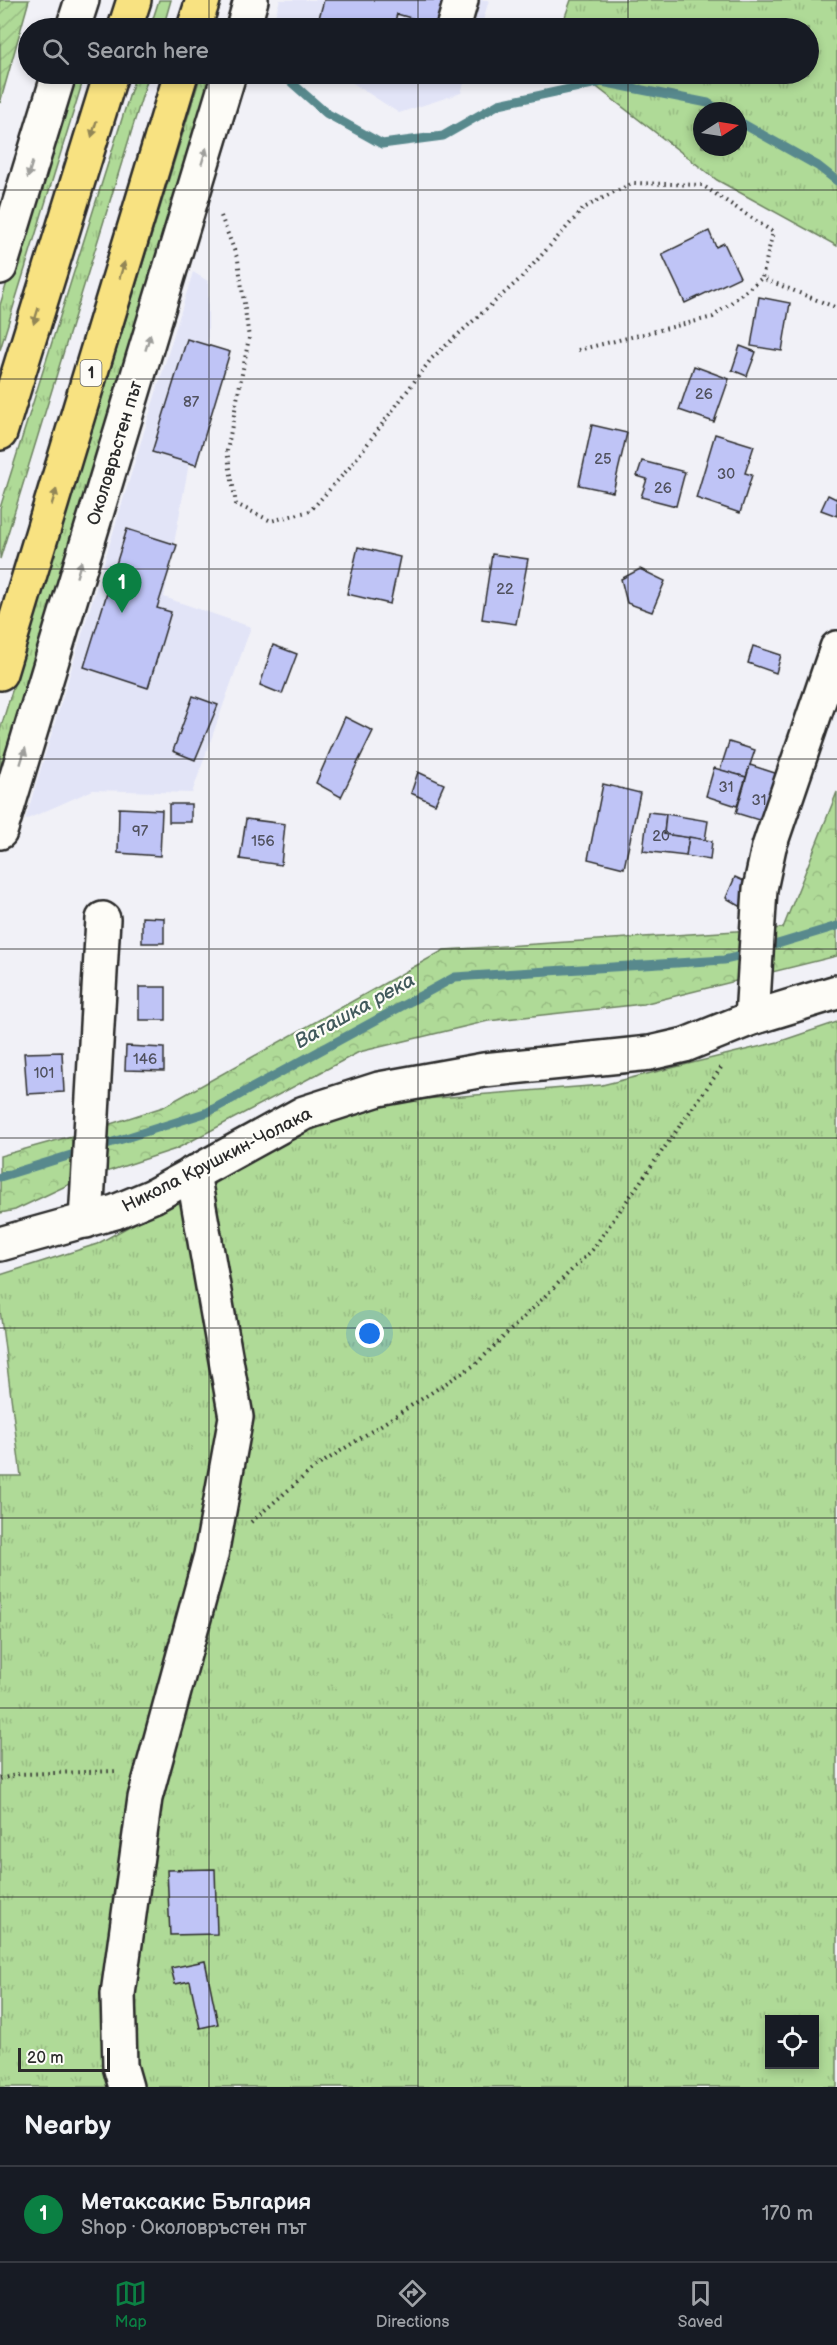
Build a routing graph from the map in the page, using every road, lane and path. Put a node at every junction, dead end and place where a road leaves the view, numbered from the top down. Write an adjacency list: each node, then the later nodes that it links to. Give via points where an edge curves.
1 (82, 0): 6 (street)
2 (134, 0): 7 (highway)
3 (203, 0): 8 (highway)
4 (251, 0): 9 (street)
5 (461, 0): 10 (street)
6 (76, 18)
7 (128, 18)
8 (197, 18)
9 (246, 18)
10 (456, 18)
11 (56, 84): 16 (street, one-way to 16)
12 (108, 84): 20 (highway, one-way to 20)
13 (178, 84): 22 (highway, 1, one-way to 13)
14 (226, 84): 15 (street, Околовръстен път, one-way to 14)
15 (195, 185): 17 (path, via 218,209 238,260 249,338 227,451 236,504 271,521 310,511 350,467 432,358 521,278 584,208 614,192 634,183 702,185 773,232); 23 (street, Околовръстен път, one-way to 15)
16 (0, 267)
17 (762, 278): 18 (path); 19 (path, via 713,317)
18 (837, 308)
19 (579, 350)
20 (0, 433)
21 (837, 648): 26 (street, via 769,846 760,890)
22 (0, 673)
23 (0, 832)
24 (103, 919): 28 (street)
25 (837, 992): 26 (street, Никола Крушкин-Чолака)
26 (752, 1018): 27 (street, Никола Крушкин-Чолака, via 685,1045 650,1053 484,1070 379,1089 304,1113); 30 (path, via 705,1094 592,1250 476,1364 314,1468)
27 (193, 1173): 28 (street, Никола Крушкин-Чолака, via 153,1196); 30 (street, via 236,1417)
28 (86, 1221): 29 (street, Никола Крушкин-Чолака)
29 (0, 1244)
30 (211, 1555): 31 (street)
31 (152, 1770): 32 (path, via 19,1774); 33 (street, via 118,1994 120,2066)
32 (0, 1779)
33 (126, 2087)

